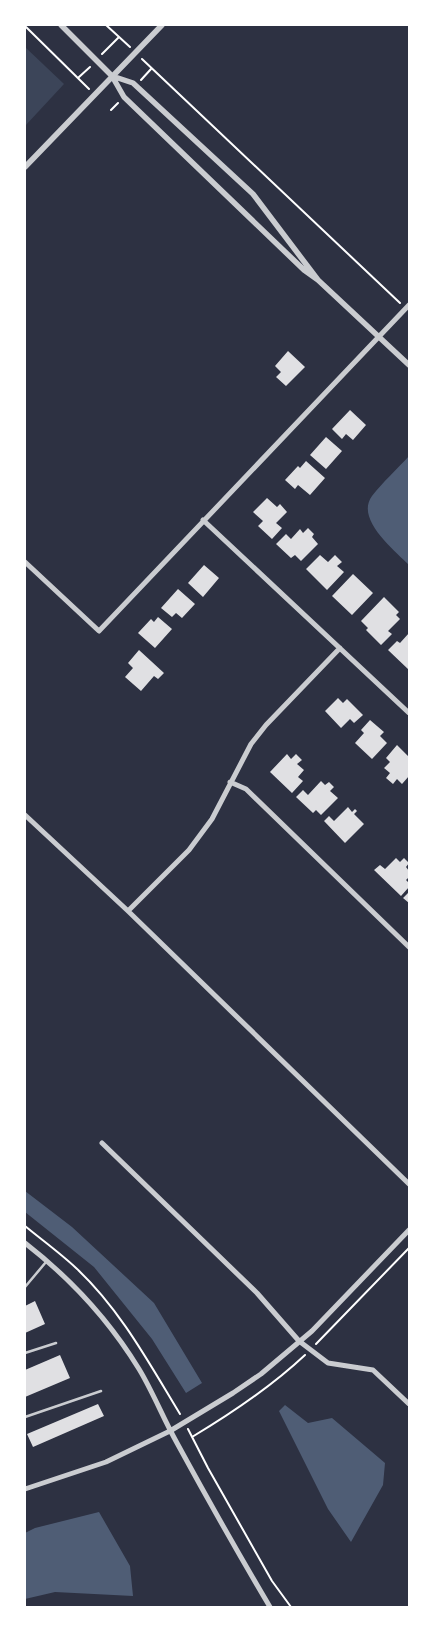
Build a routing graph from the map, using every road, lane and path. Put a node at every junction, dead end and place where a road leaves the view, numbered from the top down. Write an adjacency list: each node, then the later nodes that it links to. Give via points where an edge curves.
1 (61, 25): 6 (street)
2 (106, 25): 5 (path)
3 (162, 25): 5 (street)
4 (25, 26): 7 (path)
5 (135, 52): 6 (street); 10 (path)
6 (112, 76): 7 (street); 9 (street, via 124,97); 9 (street, via 134,83 253,194)
7 (95, 94): 8 (street)
8 (25, 167)
9 (318, 280): 11 (street)
10 (407, 307): 11 (street)
11 (379, 337): 12 (street); 13 (street)
12 (409, 365)
13 (204, 520): 14 (street, via 99,631); 15 (street)
14 (25, 562)
15 (340, 648): 16 (street); 17 (street, via 266,725 251,744)
16 (409, 713)
17 (230, 782): 19 (street, via 212,819 189,850); 20 (street, via 246,789)
18 (25, 816): 19 (street)
19 (128, 911): 22 (street)
20 (409, 947)
21 (102, 1143): 27 (street, via 258,1292)
22 (409, 1184)
23 (409, 1230): 27 (street)
24 (25, 1243): 25 (street)
25 (47, 1261): 26 (lane); 33 (street, via 89,1301 112,1329 139,1369)
26 (25, 1287)
27 (299, 1341): 31 (street, via 328,1363 373,1370); 33 (street, via 240,1389)
28 (56, 1343): 29 (lane)
29 (25, 1353)
30 (100, 1391): 32 (lane)
31 (409, 1404)
32 (25, 1417)
33 (170, 1432): 34 (street, via 106,1462); 35 (street)
34 (25, 1489)
35 (270, 1607)

